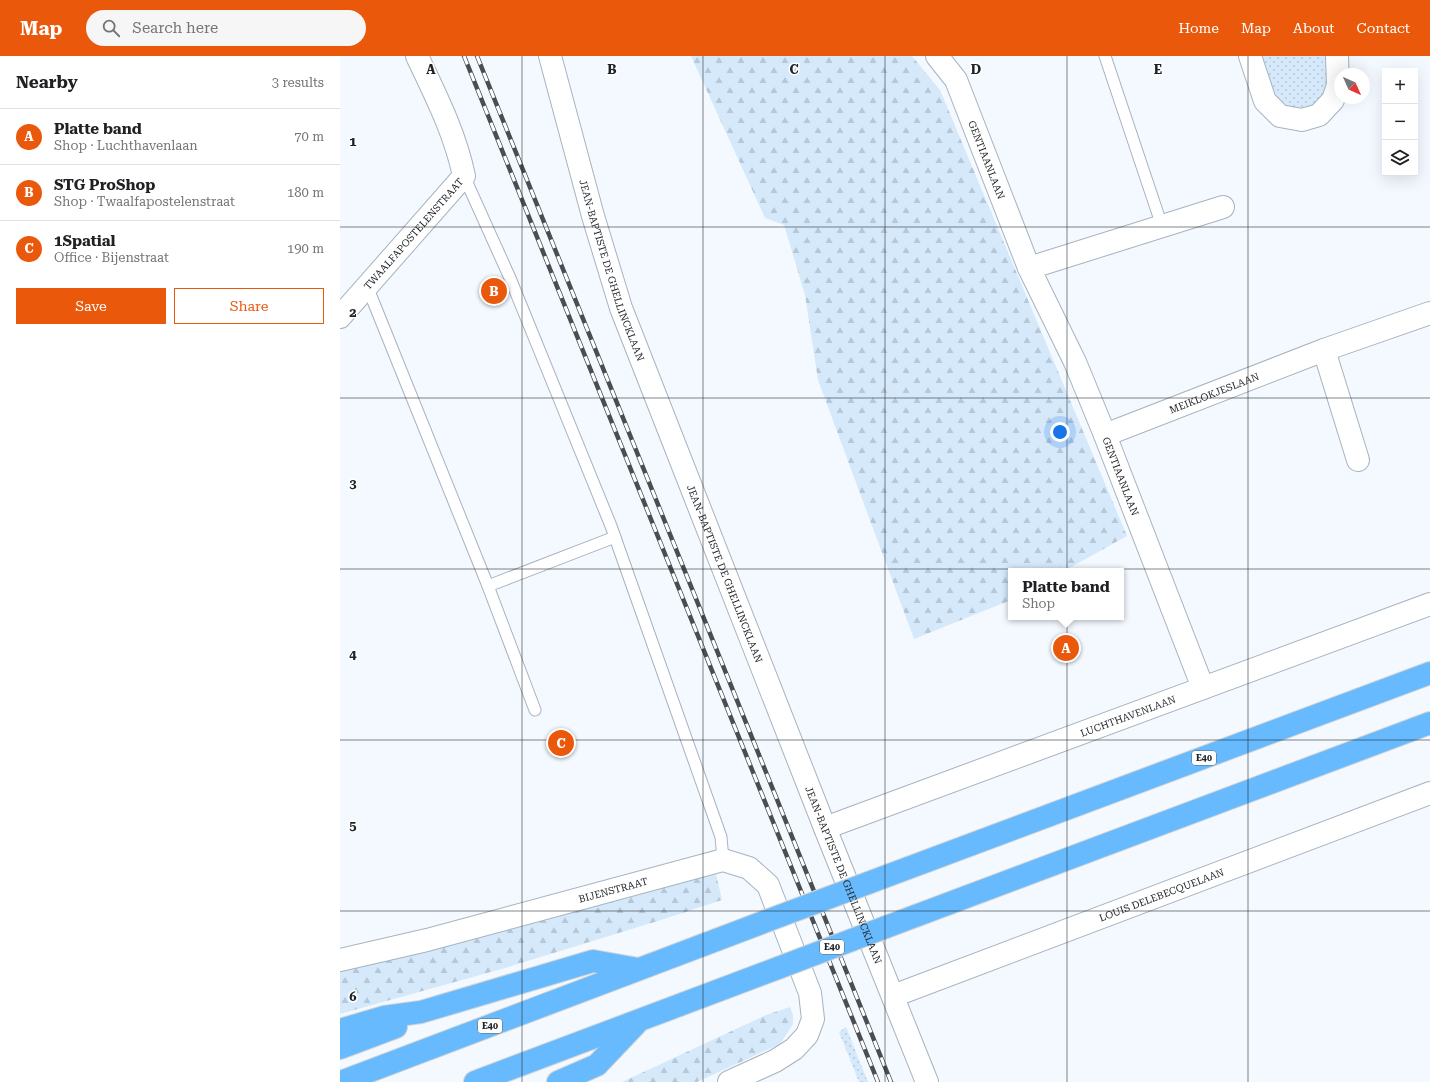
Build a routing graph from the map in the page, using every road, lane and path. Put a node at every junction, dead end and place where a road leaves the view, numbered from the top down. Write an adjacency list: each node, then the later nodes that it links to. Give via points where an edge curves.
1 (416, 56): 7 (street, TWAALFAPOSTELENSTRAAT, via 443,110 460,156)
2 (937, 56): 10 (street, GENTIAANLAAN, via 956,80)
3 (1105, 56): 9 (lane)
4 (1250, 56): 5 (street, via 1264,101 1280,116 1302,120 1319,115 1332,100 1338,85)
5 (1337, 56)
6 (553, 57): 25 (street, JEAN-BAPTISTE DE GHELLINCKLAAN, via 593,216 621,308)
7 (464, 176): 11 (street, TWAALFAPOSTELENSTRAAT); 17 (lane, via 510,278)
8 (1224, 207): 9 (street)
9 (1162, 226): 10 (street)
10 (1029, 268): 15 (street, GENTIAANLAAN, via 1075,362)
11 (367, 286): 13 (street, TWAALFAPOSTELENSTRAAT); 18 (lane)
12 (1430, 313): 14 (street, MEIKLOKJESLAAN)
13 (340, 317)
14 (1324, 350): 15 (street, MEIKLOKJESLAAN); 16 (street)
15 (1105, 435): 21 (street, GENTIAANLAAN)
16 (1358, 460)
17 (615, 537): 18 (lane); 26 (lane, via 721,837)
18 (488, 586): 22 (lane)
19 (1430, 604): 21 (street, LUCHTHAVENLAAN)
20 (1430, 673): 28 (highway, E40, bridge)
21 (1203, 688): 25 (street, LUCHTHAVENLAAN)
22 (535, 710)
23 (1430, 723): 31 (highway, E40, bridge)
24 (1430, 793): 29 (street, LOUIS DELEBECQUELAAN)
25 (825, 828): 29 (street, JEAN-BAPTISTE DE GHELLINCKLAAN)
26 (723, 860): 27 (street, BIJENSTRAAT, via 427,940); 37 (street, via 748,868 768,885 810,994 813,1019 807,1035 794,1049 775,1061)
27 (340, 960)
28 (638, 969): 30 (highway, via 593,961); 34 (highway, E40)
29 (892, 996): 38 (street, JEAN-BAPTISTE DE GHELLINCKLAAN)
30 (421, 1012): 32 (highway, via 384,1017); 33 (highway, via 390,1030)
31 (641, 1019): 35 (highway, E40); 36 (highway, via 597,1065)
32 (340, 1030)
33 (340, 1048)
34 (341, 1082)
35 (475, 1082)
36 (558, 1082)
37 (729, 1082)
38 (927, 1082)

